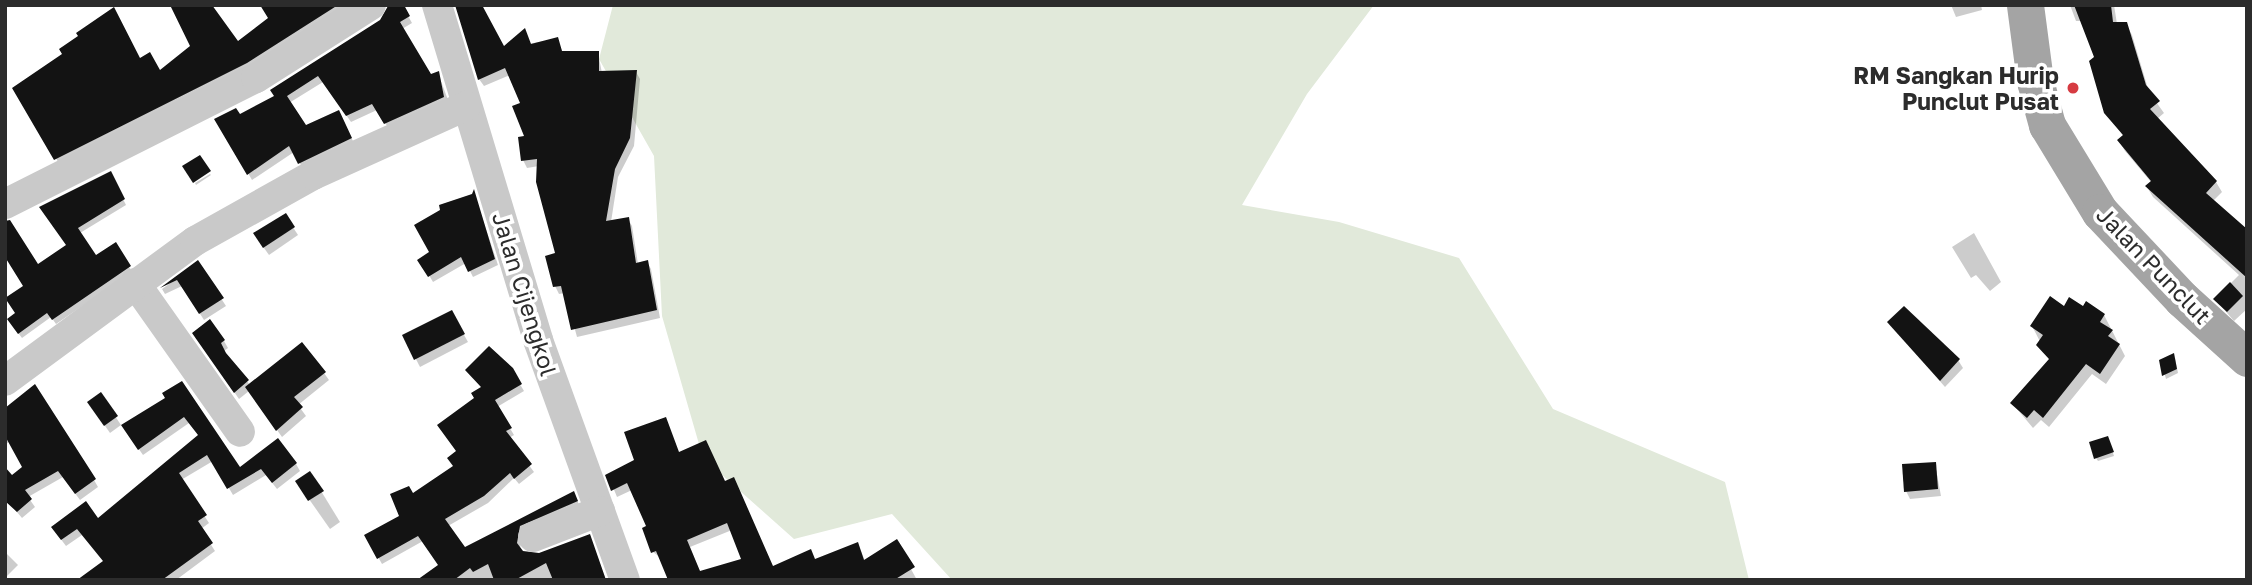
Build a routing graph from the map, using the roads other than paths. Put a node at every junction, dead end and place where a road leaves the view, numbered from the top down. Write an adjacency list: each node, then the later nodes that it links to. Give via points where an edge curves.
1 (371, 5): 5 (street, via 256,78)
2 (437, 5): 4 (street, Jalan Cijengkol)
3 (2025, 5): 7 (main road, Jalan Punclut, via 2035,81 2048,125 2100,212 2182,299)
4 (466, 106): 6 (street, via 313,175 195,241); 10 (street, Jalan Cijengkol, via 538,340)
5 (5, 204)
6 (135, 284): 8 (street); 9 (street)
7 (2247, 358)
8 (5, 381)
9 (240, 432)
10 (600, 511): 11 (street); 12 (street, Jalan Cijengkol)
11 (533, 537)
12 (625, 580)

